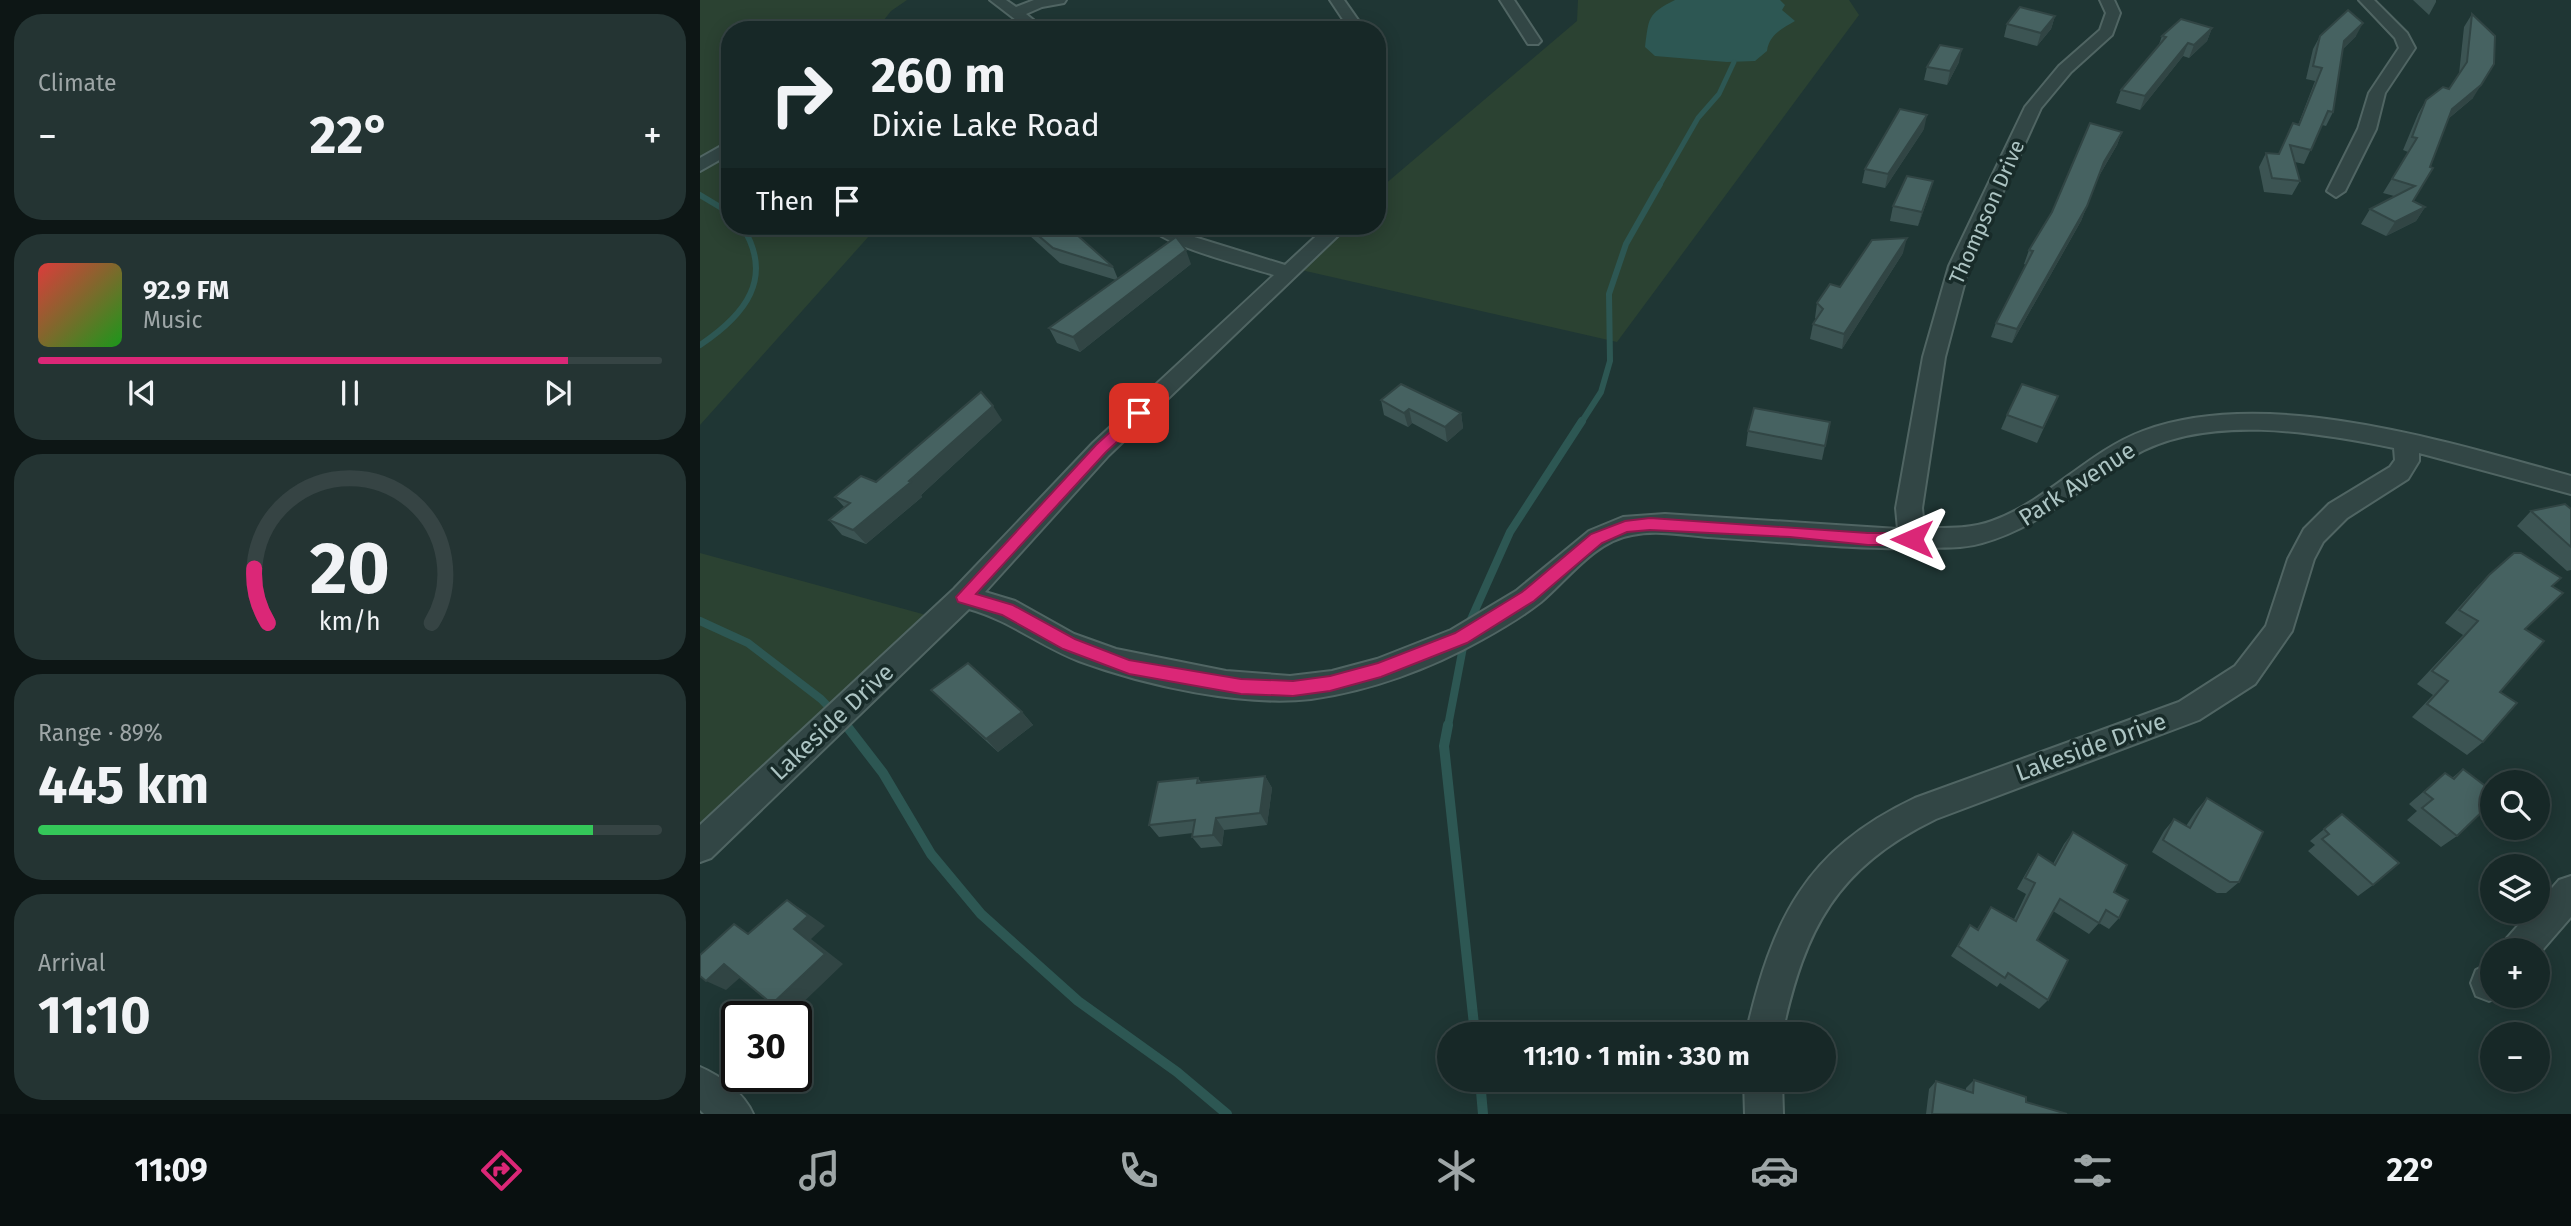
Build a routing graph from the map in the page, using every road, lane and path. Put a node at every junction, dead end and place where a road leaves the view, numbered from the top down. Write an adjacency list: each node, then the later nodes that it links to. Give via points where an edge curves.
1 (997, 0): 7 (street)
2 (1066, 0): 7 (street, via 1040,3)
3 (1337, 0): 9 (street)
4 (1507, 0): 10 (street)
5 (2107, 0): 19 (street, Thompson Drive, via 2113,13 2108,32 2065,69 2034,107 1959,266 1934,358 1909,508)
6 (2366, 0): 13 (street, via 2402,36 2407,48 2377,93 2367,129)
7 (1015, 13): 8 (street)
8 (1026, 21)
9 (1352, 21)
10 (1533, 41)
11 (721, 152): 12 (street)
12 (700, 166)
13 (2336, 191)
14 (1175, 235): 16 (street)
15 (1329, 235): 16 (street, Lakeside Drive)
16 (1290, 273): 20 (street, Lakeside Drive, via 1101,449)
17 (2406, 442): 18 (street, Park Avenue); 19 (street, Park Avenue, via 2271,424 2189,427 2125,449 2012,526 1972,537); 24 (street, Lakeside Drive, via 2407,461 2399,473 2338,511 2313,536 2278,631 2245,675 2189,711 1926,808 1885,829 1847,858 1792,934 1773,985)
18 (2571, 485)
19 (1912, 539): 20 (street, Park Avenue, via 1650,524 1625,527 1596,539 1528,597 1461,638 1381,670 1293,689 1241,687 1129,667 1069,644 1007,610)
20 (964, 597): 21 (street, Lakeside Drive)
21 (700, 848)
22 (2571, 892): 23 (street)
23 (2530, 938)
24 (1766, 1022)
25 (700, 1086): 27 (street)
26 (1763, 1092): 28 (street)
27 (734, 1114)
28 (1764, 1114)

